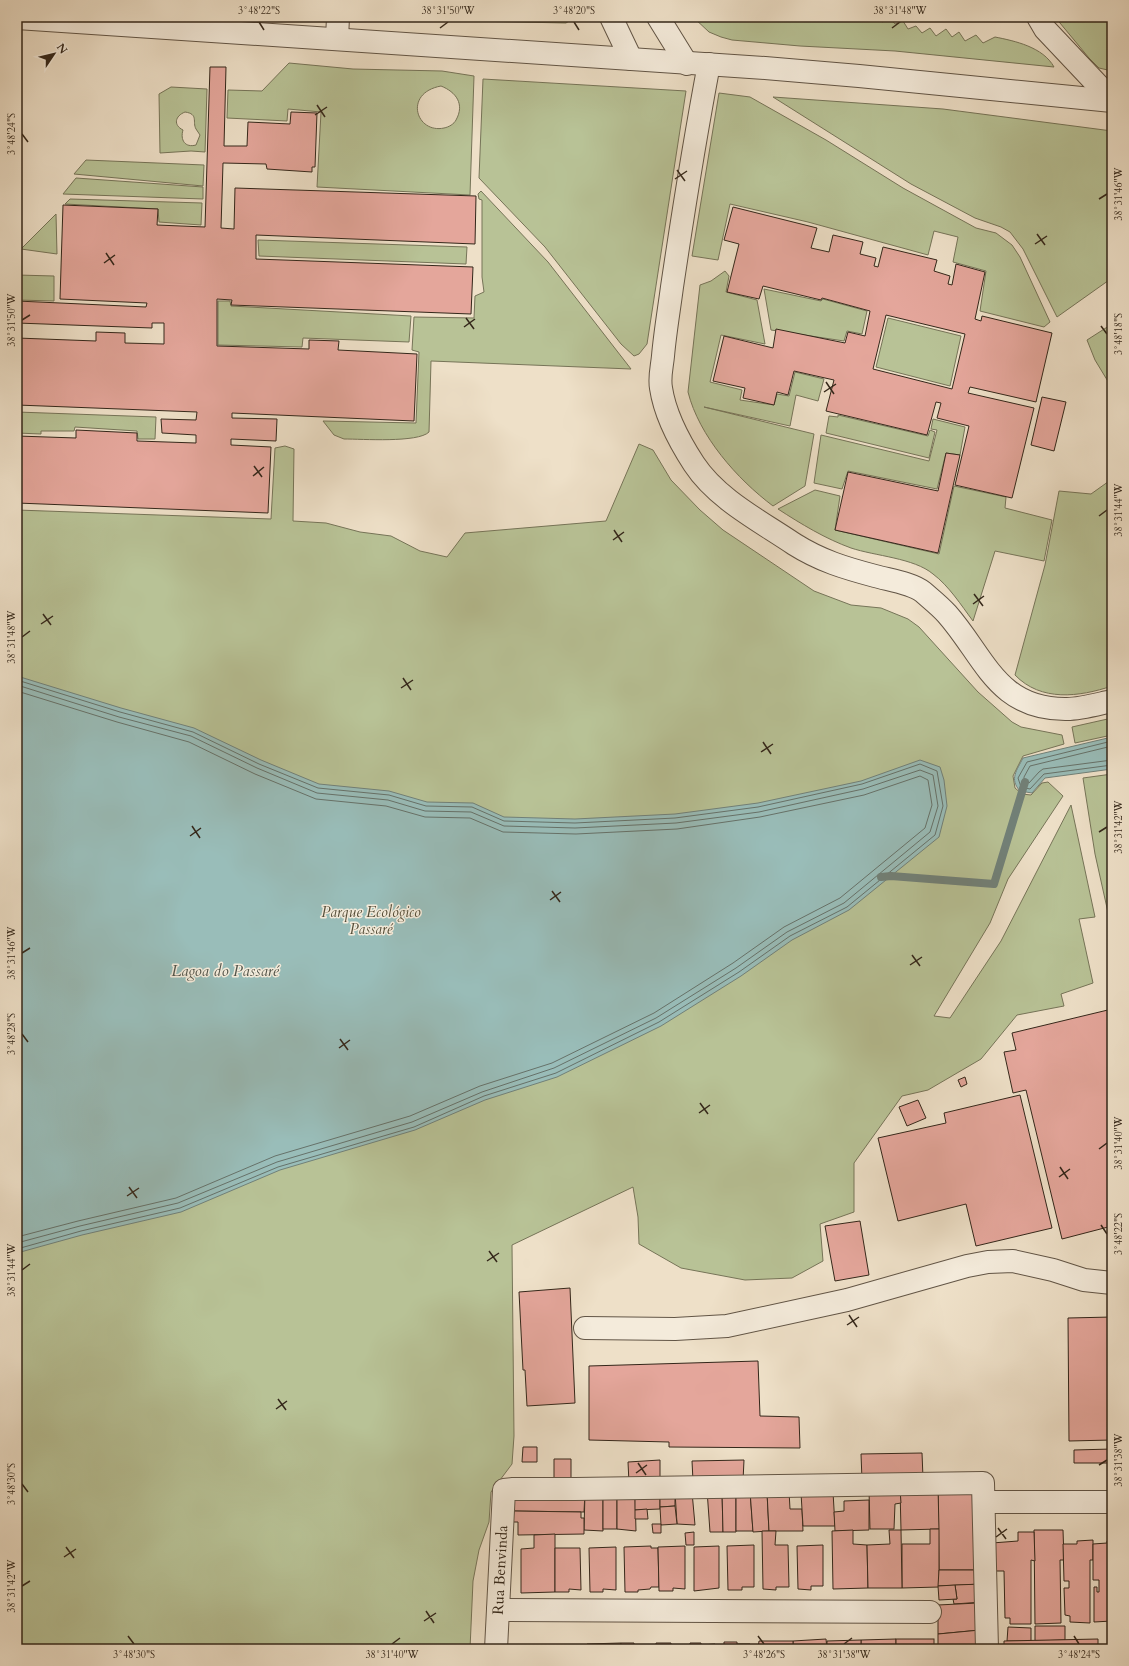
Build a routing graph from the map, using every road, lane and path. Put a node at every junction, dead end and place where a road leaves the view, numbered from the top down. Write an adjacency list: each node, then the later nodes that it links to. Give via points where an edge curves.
1 (338, 17): 6 (street)
2 (611, 17): 7 (street)
3 (658, 17): 8 (street)
4 (1038, 17): 10 (street, via 1045,29)
5 (17, 18): 6 (street)
6 (337, 39): 7 (street)
7 (631, 59): 8 (street)
8 (687, 64): 9 (street)
9 (709, 64): 10 (street); 11 (street, via 686,197 660,378 670,421 695,466 736,505 810,554 839,566 919,589 947,614 998,683 1018,698 1042,706 1068,710)
10 (1112, 101)
11 (1112, 701)
12 (1112, 1283): 13 (street, via 1084,1280 1013,1261 988,1262 846,1300 727,1326 675,1329)
13 (585, 1328)
14 (984, 1502): 15 (street); 16 (street, Rua Benvinda, via 983,1483 504,1490); 19 (street)
15 (1112, 1502)
16 (498, 1610): 17 (street); 18 (street, Rua Benvinda)
17 (930, 1612)
18 (496, 1649)
19 (987, 1649)

